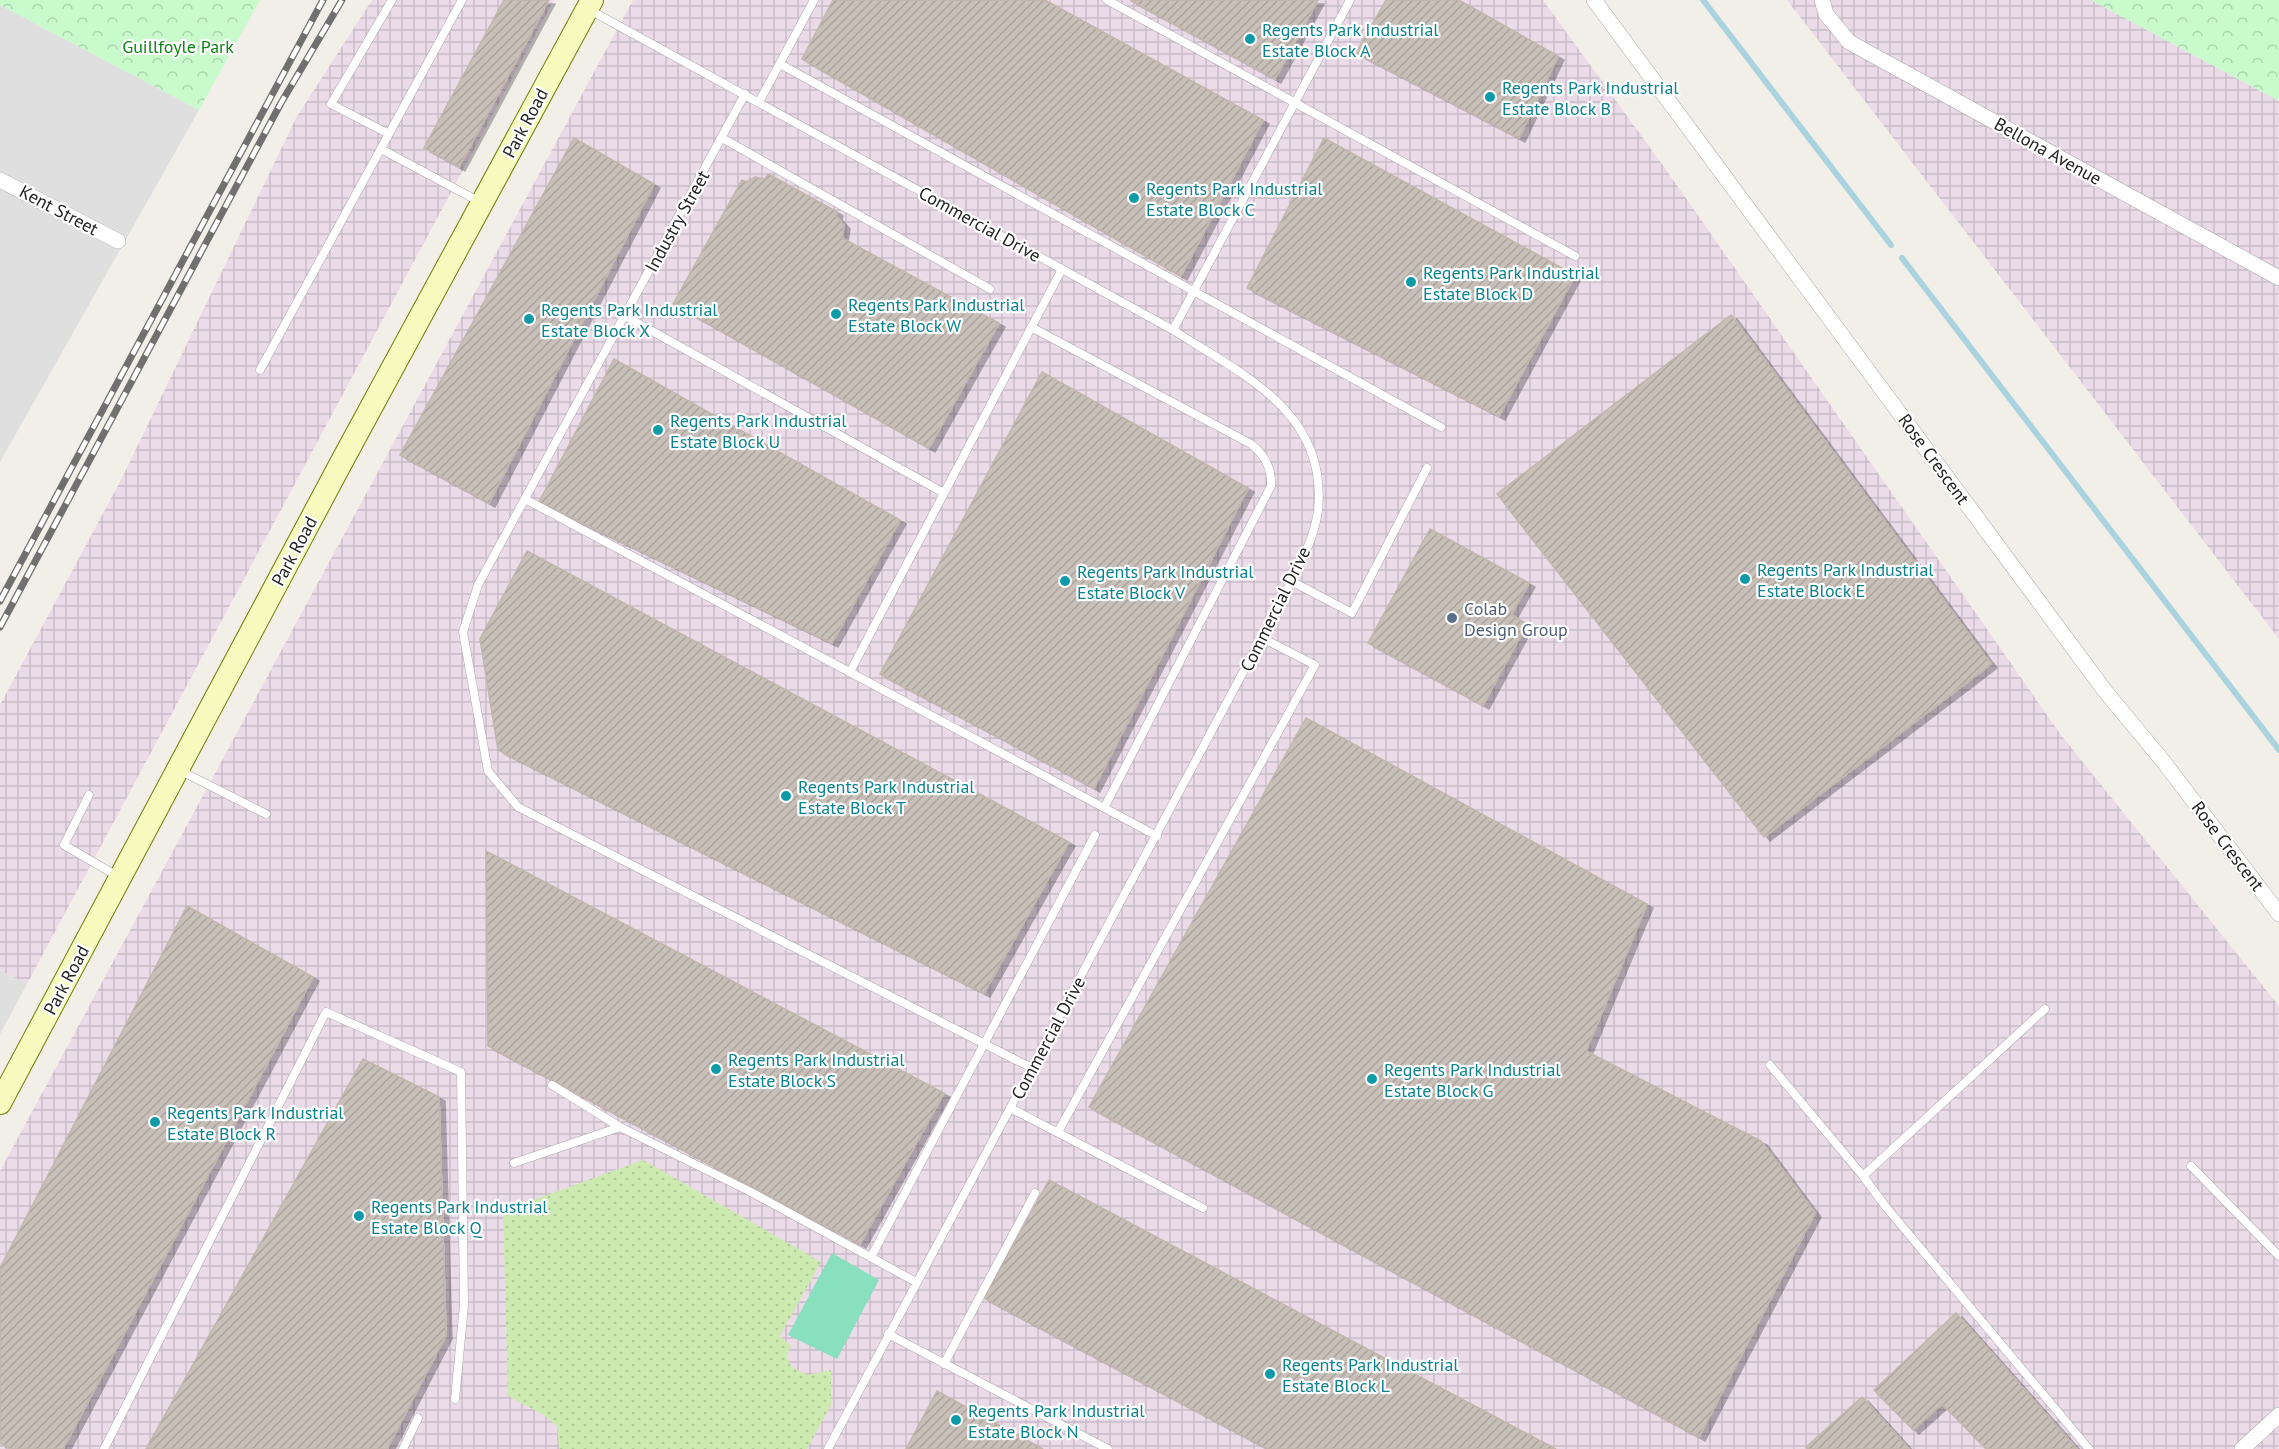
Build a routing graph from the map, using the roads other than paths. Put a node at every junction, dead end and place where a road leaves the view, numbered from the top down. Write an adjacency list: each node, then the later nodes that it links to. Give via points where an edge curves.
1 (392, 0): 13 (lane, via 331,104)
2 (462, 0): 13 (lane)
3 (814, 0): 9 (lane)
4 (1107, 0): 12 (lane)
5 (1350, 0): 12 (lane)
6 (1594, 0): 42 (street, Rose Crescent, via 2105,691)
7 (589, 4): 10 (lane, Commercial Drive); 17 (main road, Park Road)
8 (1824, 7): 21 (street, Bellona Avenue, via 1849,42)
9 (780, 64): 11 (lane); 23 (lane)
10 (745, 94): 11 (lane, Commercial Drive); 14 (lane, Industry Street)
11 (759, 102): 20 (lane, Commercial Drive)
12 (1295, 102): 19 (lane); 23 (lane)
13 (389, 134): 15 (lane)
14 (722, 138): 22 (lane); 24 (lane, Industry Street)
15 (381, 149): 17 (lane); 27 (lane)
16 (0, 180): 18 (street, Kent Street)
17 (482, 203): 35 (main road, Park Road)
18 (117, 241)
19 (1575, 256)
20 (1062, 269): 25 (lane); 26 (lane, Commercial Drive)
21 (2279, 278)
22 (990, 289)
23 (1194, 290): 26 (lane); 28 (lane)
24 (625, 316): 30 (lane); 31 (lane, Industry Street)
25 (1031, 327): 30 (lane); 37 (lane, via 1251,444 1260,451 1272,475 1270,486)
26 (1173, 330): 32 (lane, Commercial Drive, via 1281,403 1315,457 1317,512)
27 (260, 370)
28 (1441, 427)
29 (1427, 468): 32 (lane, via 1352,613)
30 (944, 493): 34 (lane)
31 (525, 499): 34 (lane); 44 (lane, Industry Street, via 478,585 463,632 488,771 518,807)
32 (1291, 581): 33 (lane, Commercial Drive)
33 (1262, 638): 40 (lane, Commercial Drive); 51 (lane, via 1316,665)
34 (850, 672): 37 (lane)
35 (178, 769): 38 (lane); 41 (main road, Park Road)
36 (89, 795): 41 (lane, via 64,845)
37 (1104, 808): 40 (lane)
38 (266, 814)
39 (1095, 835): 44 (lane)
40 (1157, 836): 46 (lane, Commercial Drive)
41 (120, 877): 48 (main road, Park Road)
42 (2279, 914)
43 (2045, 1010): 54 (lane)
44 (985, 1044): 46 (lane); 58 (lane)
45 (1770, 1065): 54 (lane)
46 (1032, 1068): 49 (lane, Commercial Drive)
47 (552, 1085): 50 (lane)
48 (0, 1103)
49 (1010, 1108): 51 (lane); 59 (lane, Commercial Drive)
50 (620, 1127): 52 (lane); 58 (lane)
51 (1058, 1132): 56 (lane)
52 (514, 1163)
53 (2191, 1166): 57 (lane)
54 (1863, 1176): 69 (lane)
55 (1035, 1193): 61 (lane)
56 (1203, 1208)
57 (2279, 1256)
58 (871, 1257): 59 (lane)
59 (916, 1282): 60 (lane, Commercial Drive)
60 (888, 1334): 61 (lane); 67 (lane, Commercial Drive)
61 (944, 1364): 68 (lane)
62 (455, 1399): 65 (lane, via 464,1305 461,1072 326,1012)
63 (2279, 1415): 70 (street)
64 (418, 1418): 66 (lane)
65 (104, 1449)
66 (404, 1449)
67 (828, 1449)
68 (1108, 1449)
69 (2089, 1449)
70 (2242, 1449)

